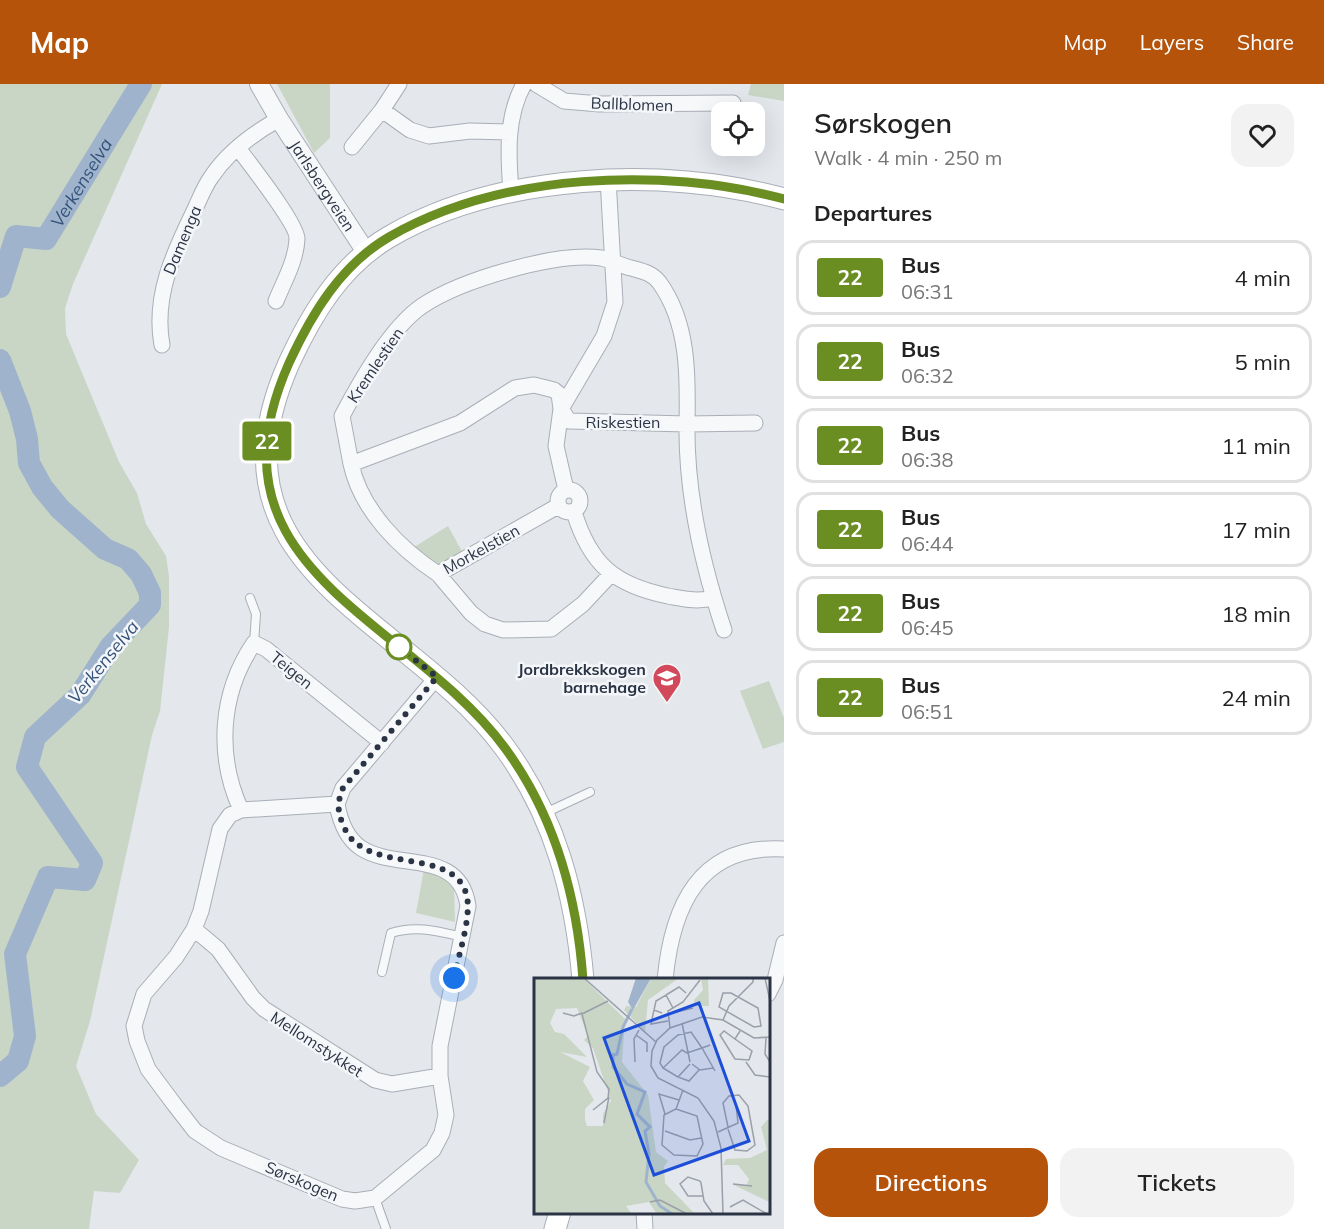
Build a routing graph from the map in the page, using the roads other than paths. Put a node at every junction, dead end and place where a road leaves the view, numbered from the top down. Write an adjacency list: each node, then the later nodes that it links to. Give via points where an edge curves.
1 (259, 84): 7 (street, Jarlsbergveien)
2 (399, 84): 6 (street)
3 (524, 84): 8 (street, via 516,99)
4 (536, 84): 5 (street, Ballblomen, via 564,101)
5 (711, 103)
6 (382, 110): 8 (street, via 410,130 429,136); 9 (street)
7 (279, 119): 10 (street, Damenga); 14 (street, Jarlsbergveien)
8 (509, 132): 12 (street)
9 (352, 147)
10 (238, 148): 16 (street, via 298,236); 17 (street, Damenga, via 211,176 166,275 158,323)
11 (608, 179): 12 (main road); 13 (main road, via 747,190); 15 (street)
12 (511, 191): 14 (main road, via 415,223)
13 (784, 199)
14 (366, 252): 31 (main road, via 341,276 318,308 286,371 267,439 269,486 282,525 302,559 351,607)
15 (613, 261): 18 (street, via 612,317); 20 (street, Kremlestien, via 652,275 670,304 681,333 686,363); 21 (street, Kremlestien, via 582,258 524,266 457,288 423,306 389,340 342,416)
16 (276, 301)
17 (162, 345)
18 (561, 409): 20 (street, Riskestien, via 569,421 584,423); 21 (street, Riskestien, via 559,394 554,390 534,385 515,388 460,423); 22 (street, via 556,446)
19 (755, 423): 20 (street)
20 (687, 424): 28 (street, via 693,505)
21 (351, 464): 25 (street, via 358,488 391,535)
22 (566, 490): 23 (street, via 558,496); 24 (street, via 573,490 580,499)
23 (558, 506): 24 (street, via 567,513); 25 (street, Morkelstien)
24 (574, 512): 26 (street, via 583,540)
25 (438, 574): 26 (street, Morkelstien, via 471,613 485,624 503,630 551,629 583,604)
26 (611, 574): 28 (street, via 619,581 656,594 696,602)
27 (250, 598): 30 (lane, via 256,614)
28 (714, 598): 29 (street)
29 (724, 630)
30 (254, 643): 32 (street, Teigen); 35 (street, Teigen, via 232,681 226,719 224,757 229,784)
31 (437, 677): 32 (street); 36 (main road, via 502,744)
32 (382, 743): 34 (street, via 343,788)
33 (590, 792): 36 (lane)
34 (337, 804): 35 (street); 39 (street, via 347,834 361,848 430,865 457,880 466,891 468,906)
35 (241, 810): 38 (street, Sørskogen, via 231,815 220,829)
36 (544, 813): 42 (main road, via 570,892)
37 (784, 849): 43 (street, via 737,854 696,882 676,925)
38 (194, 930): 45 (street, Mellomstykket, via 218,950 264,1009 351,1067 392,1084); 46 (street, Sørskogen, via 144,994 137,1011 134,1026 148,1069 195,1131 221,1148 342,1199)
39 (462, 937): 41 (lane, via 429,928 406,928 391,933); 45 (street, via 440,1046)
40 (784, 943): 44 (street)
41 (382, 972)
42 (583, 978)
43 (665, 978)
44 (769, 992)
45 (440, 1076): 46 (street, via 446,1115 433,1150)
46 (375, 1198): 49 (lane)
47 (559, 1214): 50 (main road)
48 (644, 1214): 51 (street)
49 (386, 1229)
50 (555, 1229)
51 (645, 1229)

